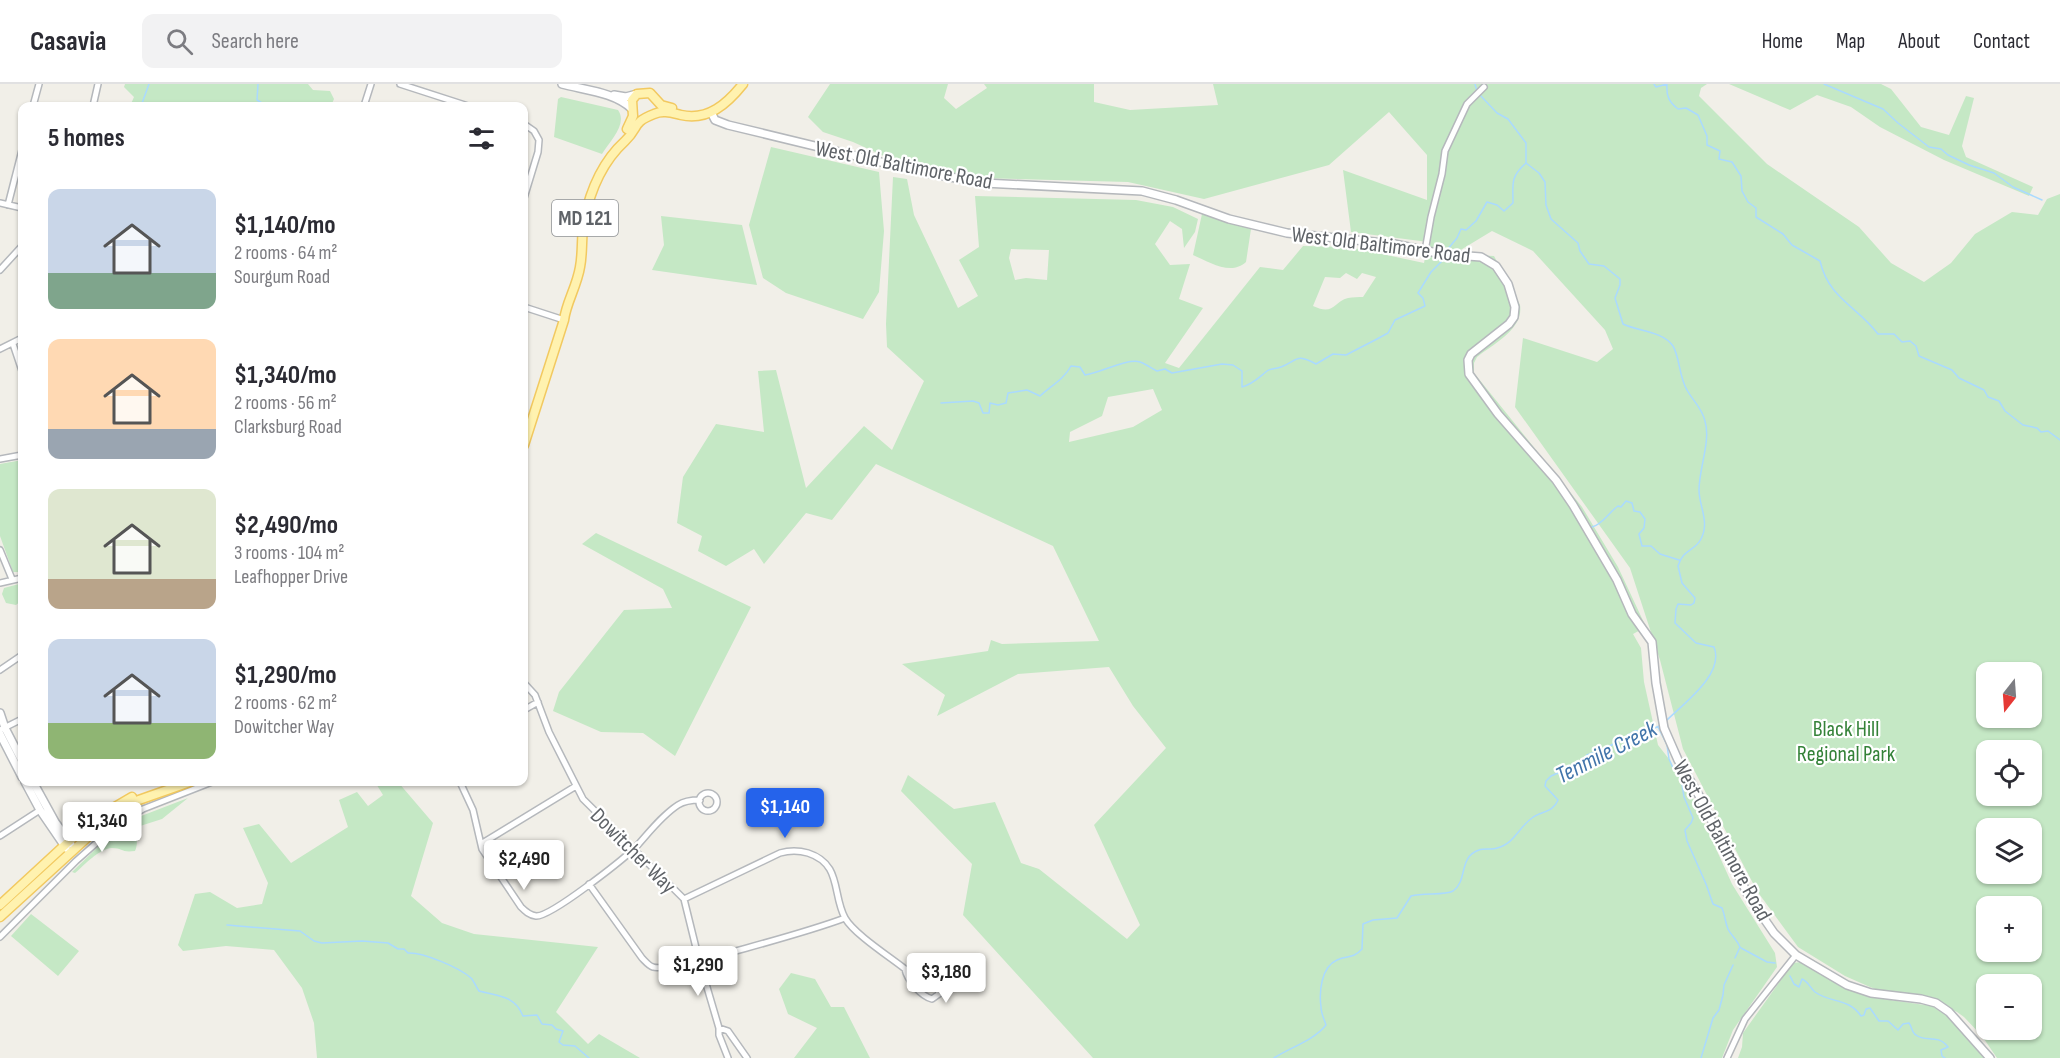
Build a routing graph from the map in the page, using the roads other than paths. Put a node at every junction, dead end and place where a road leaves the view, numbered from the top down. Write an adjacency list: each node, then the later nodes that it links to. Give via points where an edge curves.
1 (39, 84): 11 (street)
2 (98, 84): 12 (street)
3 (372, 84): 13 (street)
4 (400, 84): 14 (street)
5 (562, 84): 8 (street)
6 (743, 84): 16 (main road, via 729,101)
7 (1484, 87): 26 (street, via 1467,104 1445,152)
8 (602, 94): 9 (street); 15 (street, via 625,102)
9 (637, 94): 10 (main road, via 650,93); 15 (main road, via 632,100)
10 (656, 100): 16 (main road, via 664,107); 17 (main road, via 657,107)
11 (34, 102)
12 (94, 102)
13 (365, 102)
14 (456, 102)
15 (633, 110): 17 (main road); 19 (main road)
16 (709, 113): 17 (main road, via 693,117 663,112); 26 (street, West Old Baltimore Road, via 728,125 922,172 984,183 1142,191 1274,230 1394,243)
17 (648, 116): 19 (main road)
18 (528, 127): 21 (street, via 534,131 539,146)
19 (621, 143): 29 (main road, MD 121, via 599,176 588,205 580,269 570,312)
20 (18, 167): 23 (street)
21 (528, 184)
22 (0, 203): 23 (street)
23 (9, 205): 24 (street)
24 (18, 207)
25 (18, 250): 27 (street)
26 (1425, 251): 69 (street, West Old Baltimore Road, via 1481,256 1496,266 1508,284 1514,317 1471,354 1469,374 1556,480 1652,642 1662,720 1678,760 1749,897 1774,933)
27 (0, 270)
28 (528, 308): 29 (street)
29 (564, 320): 34 (main road, MD 121)
30 (18, 341): 31 (street)
31 (13, 344): 32 (street); 33 (street)
32 (0, 349)
33 (18, 359)
34 (528, 432)
35 (18, 456): 36 (street)
36 (0, 459)
37 (0, 550): 39 (street)
38 (18, 578): 39 (street)
39 (12, 579): 40 (street)
40 (0, 583)
41 (18, 658): 42 (street)
42 (0, 670)
43 (528, 688): 44 (street, Dowitcher Way)
44 (538, 702): 45 (street); 56 (street, Dowitcher Way)
45 (528, 708)
46 (0, 713): 48 (street)
47 (18, 721): 48 (street)
48 (2, 731): 49 (street); 50 (street)
49 (18, 755)
50 (18, 768)
51 (27, 786): 58 (street)
52 (35, 786): 61 (street)
53 (168, 786): 61 (main road, via 121,809)
54 (202, 786): 68 (street, via 119,823)
55 (462, 786): 60 (street, via 473,810)
56 (576, 786): 60 (street); 62 (street, Dowitcher Way, via 583,799)
57 (700, 800): 62 (street, via 678,805)
58 (40, 810): 59 (street); 61 (street)
59 (0, 836)
60 (481, 844): 63 (street, via 520,907 536,916)
61 (69, 847): 65 (main road); 66 (main road)
62 (633, 850): 63 (street); 64 (street, Dowitcher Way)
63 (588, 884): 70 (street, via 652,967)
64 (684, 899): 67 (street, via 780,853 801,851 822,860 829,868); 70 (street, Dowitcher Way)
65 (0, 905)
66 (0, 917)
67 (845, 918): 70 (street); 71 (street)
68 (0, 937)
69 (1796, 955): 75 (street, via 1745,1019); 76 (street, West Old Baltimore Road, via 1847,985 1871,993 1936,1003)
70 (699, 960): 72 (street, Dowitcher Way)
71 (905, 969): 71 (street, via 906,976 926,997 932,999 939,993 937,984)
72 (719, 1028): 73 (street, Dowitcher Way); 74 (street, Dowitcher Way, via 728,1032)
73 (728, 1058)
74 (747, 1058)
75 (1727, 1058)
76 (1990, 1058)

